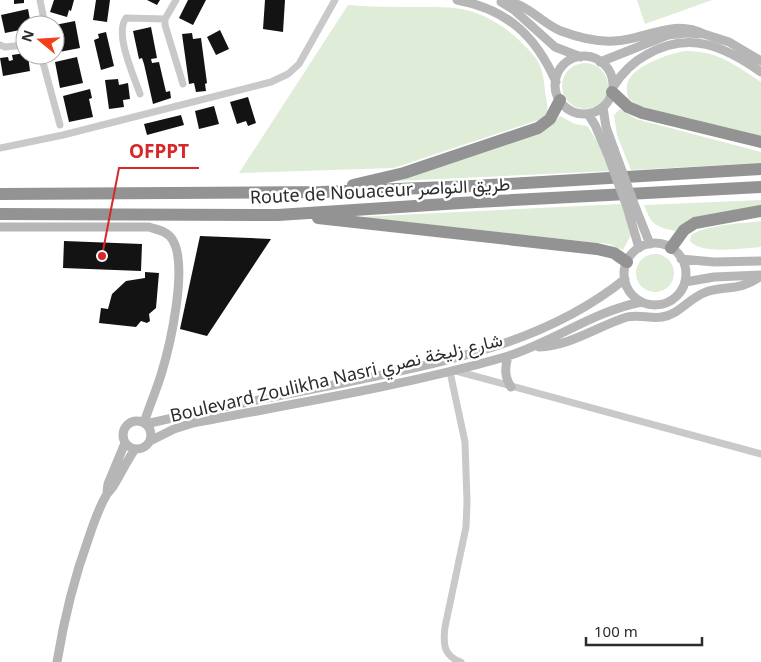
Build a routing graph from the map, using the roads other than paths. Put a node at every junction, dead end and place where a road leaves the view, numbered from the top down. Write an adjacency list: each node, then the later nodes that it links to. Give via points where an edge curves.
1 (40, 0): 6 (street)
2 (176, 0): 7 (street)
3 (335, 0): 25 (street, via 299,64 288,74 270,82)
4 (457, 0): 16 (main road, via 489,9 515,25 539,50)
5 (499, 1): 8 (main road, via 519,2 555,28 598,40 621,40 676,27); 11 (main road, via 514,10 555,47)
6 (43, 15)
7 (165, 20): 17 (street); 19 (street, via 126,18 122,23 123,41)
8 (704, 34): 12 (main road, via 729,42); 13 (main road, via 668,36)
9 (0, 45): 10 (street)
10 (15, 46)
11 (582, 57): 13 (main road); 16 (main road, via 567,63)
12 (761, 61)
13 (600, 62): 18 (main road, via 610,72)
14 (44, 65): 23 (street)
15 (761, 72): 18 (main road, via 715,46 680,42 663,46 640,58 622,73)
16 (556, 82): 20 (main road)
17 (183, 84)
18 (612, 89): 21 (main road); 24 (highway, via 628,107 642,113)
19 (140, 94)
20 (560, 100): 22 (main road, via 573,112); 29 (highway, via 550,119 538,128 412,170)
21 (603, 108): 22 (main road); 26 (main road)
22 (588, 114): 26 (main road)
23 (60, 125)
24 (761, 142)
25 (0, 148)
26 (610, 151): 31 (main road, bridge)
27 (761, 169): 29 (highway, Route de Nouaceur طريق النواصر)
28 (761, 187): 34 (highway, Route de Nouaceur طريق النواصر)
29 (321, 192): 30 (highway, Route de Nouaceur طريق النواصر)
30 (0, 194)
31 (631, 208): 36 (main road); 37 (main road)
32 (761, 211): 38 (highway, via 694,223 684,230)
33 (0, 214): 34 (highway, Route de Nouaceur طريق النواصر)
34 (278, 215): 41 (highway, via 598,249 614,253)
35 (0, 226): 50 (main road, via 149,227 172,238 179,256 177,295 161,376)
36 (650, 244): 37 (main road); 38 (main road)
37 (639, 248): 41 (main road)
38 (671, 248): 39 (main road)
39 (681, 259): 40 (main road); 44 (main road)
40 (761, 261)
41 (627, 262): 43 (main road)
42 (761, 275): 44 (main road); 46 (main road, via 740,287 705,292 668,315 631,316 562,343)
43 (625, 279): 45 (main road, via 630,293); 52 (main road, Boulevard Zoulikha Nasri شارع زليخة نصري, via 573,314 506,344 434,364)
44 (685, 282): 45 (main road, via 670,301 653,305)
45 (642, 302): 46 (main road, Boulevard Zoulikha Nasri شارع زليخة نصري, via 614,310)
46 (531, 347): 47 (main road, Boulevard Zoulikha Nasri شارع زليخة نصري)
47 (508, 356): 48 (main road, Boulevard Zoulikha Nasri شارع زليخة نصري); 49 (main road, via 505,369)
48 (453, 371): 49 (street); 53 (main road, Boulevard Zoulikha Nasri شارع زليخة نصري, via 193,423); 59 (street, via 465,442 467,502 466,528 443,644 448,654)
49 (511, 387): 56 (street)
50 (150, 403): 51 (main road); 52 (main road)
51 (133, 421): 52 (main road); 54 (main road, via 123,431)
52 (145, 423): 53 (main road, via 151,431)
53 (150, 441): 55 (main road)
54 (125, 443): 55 (main road); 57 (main road)
55 (135, 449): 57 (main road)
56 (761, 454)
57 (107, 494): 58 (main road, via 71,589)
58 (57, 662)
59 (461, 662)

